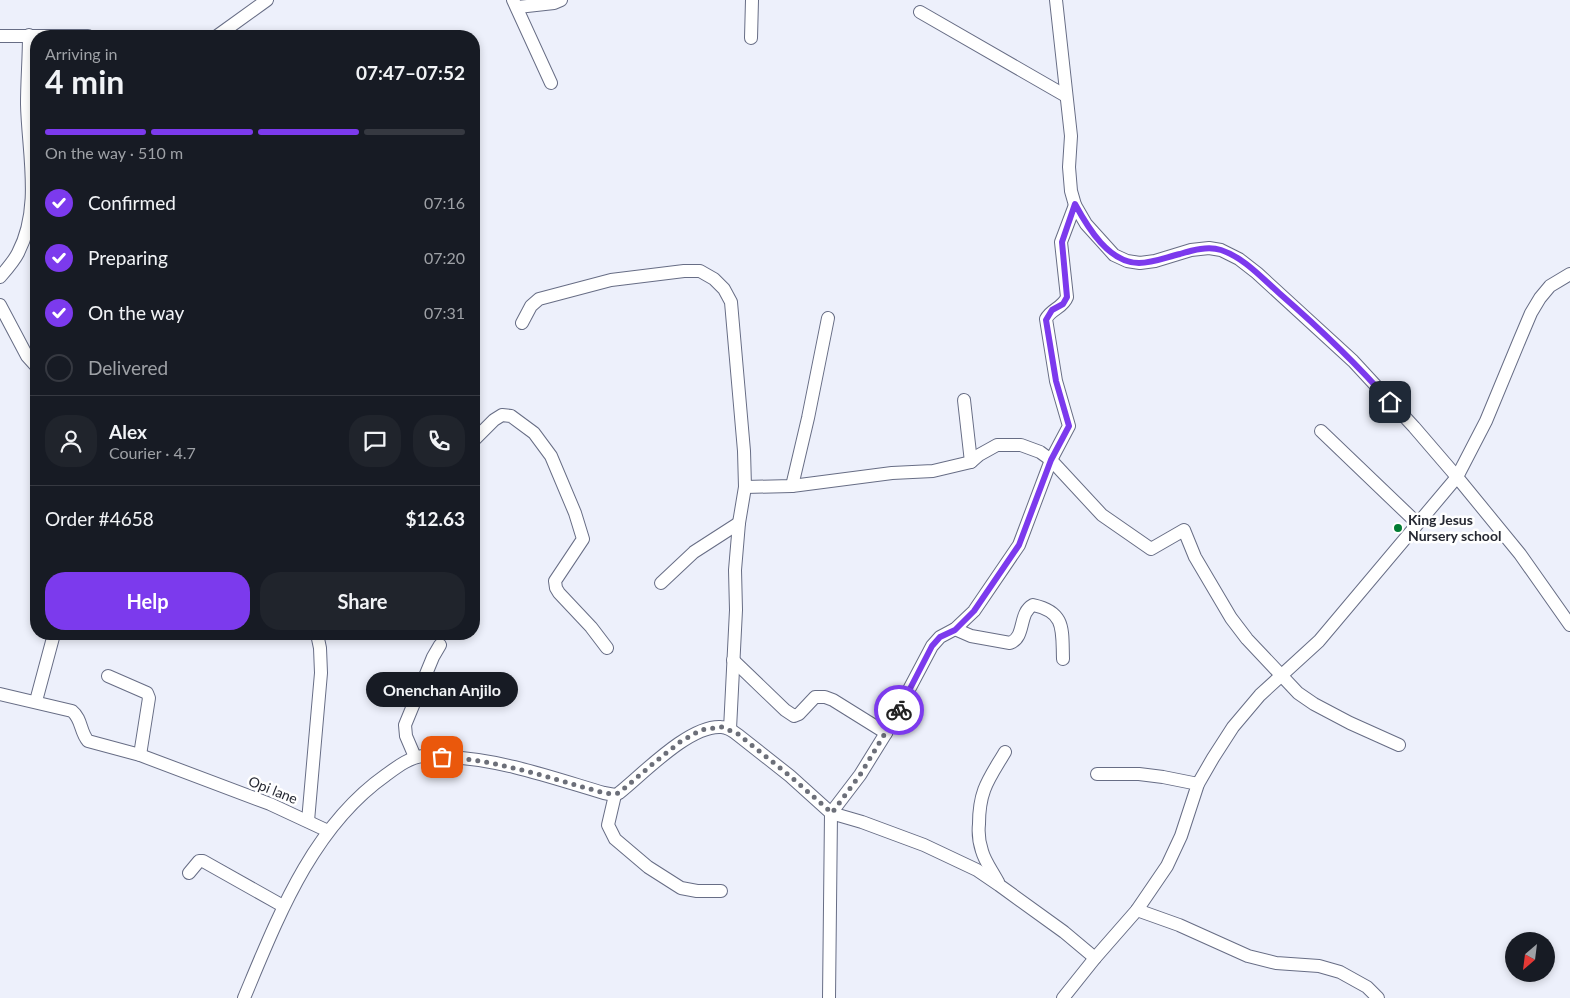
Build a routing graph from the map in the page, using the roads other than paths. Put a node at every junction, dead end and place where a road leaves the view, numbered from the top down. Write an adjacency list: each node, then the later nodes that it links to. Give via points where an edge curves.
1 (267, 0): 7 (street)
2 (561, 0): 5 (street, via 554,3)
3 (752, 0): 10 (street)
4 (1056, 0): 12 (street)
5 (515, 3): 11 (street)
6 (920, 12): 12 (street)
7 (225, 30)
8 (29, 35): 9 (street); 13 (street, via 27,105)
9 (0, 36)
10 (751, 38)
11 (551, 84)
12 (1066, 96): 14 (street, via 1071,136 1069,167)
13 (30, 157)
14 (1075, 204): 25 (street, via 1062,242 1067,297 1046,320 1056,381 1069,426); 27 (street, via 1086,224 1114,255 1127,261 1155,261 1209,248 1239,259 1353,360)
15 (30, 212): 17 (street, via 18,253)
16 (1570, 274): 27 (street, via 1550,286 1540,298 1486,421)
17 (0, 277)
18 (0, 305): 21 (street)
19 (828, 318): 28 (street)
20 (522, 323): 29 (street, via 539,299 611,280 684,270 700,271 714,279 731,302)
21 (30, 359)
22 (964, 400): 26 (street)
23 (1321, 431): 31 (street)
24 (480, 434): 38 (street, via 502,415 511,416 534,432 552,456 583,539 556,580 556,588)
25 (1051, 460): 26 (street, via 1021,445 997,445); 34 (street, via 1019,545 974,611); 41 (street, via 1102,515 1151,548 1184,530 1195,557 1231,618)
26 (971, 462): 28 (street, via 933,470)
27 (1457, 477): 31 (street); 33 (street, via 1520,554)
28 (792, 486): 29 (street)
29 (745, 487): 30 (street)
30 (739, 523): 32 (street, via 694,552); 40 (street)
31 (1417, 524): 41 (street, via 1318,641)
32 (661, 583)
33 (1570, 625)
34 (955, 630): 39 (street, via 1010,643 1018,637 1028,608 1033,605 1045,608 1057,616 1060,624); 46 (street, via 940,637 932,646)
35 (52, 640): 44 (street)
36 (319, 640): 55 (street, via 321,673)
37 (440, 645): 50 (street, via 405,725)
38 (607, 648)
39 (1063, 659)
40 (733, 660): 45 (street); 46 (street, via 794,716 815,697 825,697)
41 (1281, 675): 47 (street, via 1314,704); 52 (street, via 1233,727)
42 (108, 676): 49 (street, via 147,693 149,698)
43 (0, 694): 44 (street, Opi lane)
44 (36, 702): 49 (street, Opi lane, via 72,711 79,718 88,741)
45 (730, 729): 53 (street, via 701,730 680,742); 54 (street)
46 (886, 733): 54 (street)
47 (1399, 745)
48 (1006, 752): 58 (street, via 986,784 980,799 978,821 982,852)
49 (140, 754): 55 (street, Opi lane)
50 (415, 757): 53 (street, via 487,761); 56 (street, via 375,783)
51 (1097, 774): 52 (street, via 1139,774)
52 (1198, 784): 61 (street, via 1174,853)
53 (615, 794): 59 (street, via 608,825 616,840 648,867 681,888)
54 (832, 813): 58 (street, via 924,845); 64 (street)
55 (308, 821): 56 (street, Opi lane)
56 (328, 831): 60 (street)
57 (189, 872): 60 (street, via 203,861)
58 (999, 884): 62 (street)
59 (720, 891)
60 (284, 906): 63 (street)
61 (1137, 910): 62 (street); 66 (street, via 1248,956 1340,972 1367,987)
62 (1094, 958): 65 (street)
63 (244, 998)
64 (829, 998)
65 (1063, 998)
66 (1378, 998)

